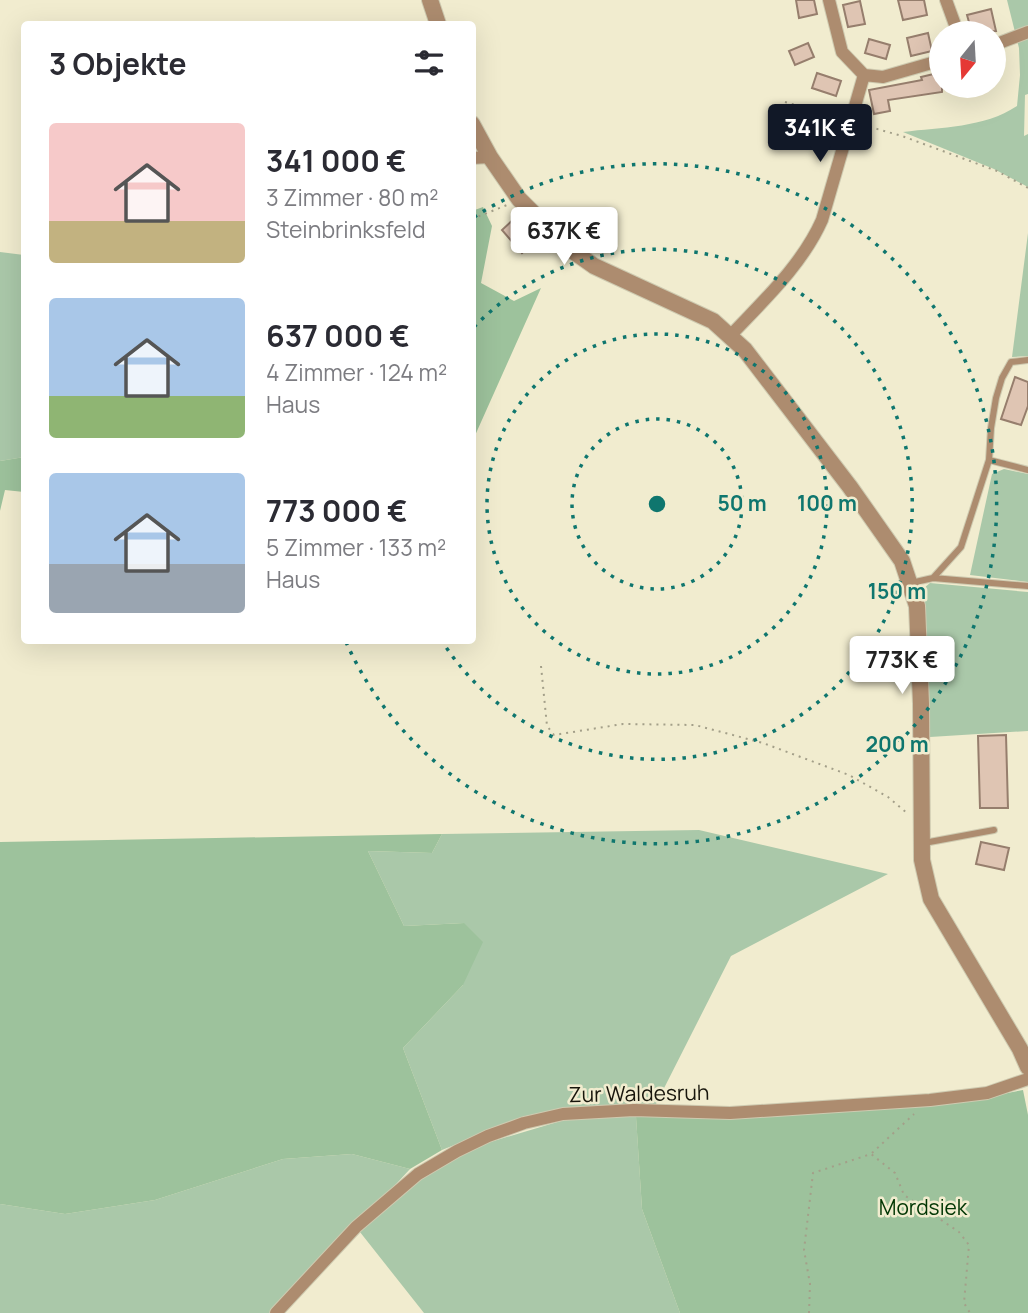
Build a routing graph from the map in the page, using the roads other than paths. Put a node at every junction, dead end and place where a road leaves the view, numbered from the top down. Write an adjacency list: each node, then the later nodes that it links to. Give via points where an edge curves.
1 (430, 0): 4 (street)
2 (829, 0): 9 (street, via 842,52)
3 (946, 0): 5 (street)
4 (437, 21)
5 (954, 21)
6 (1028, 32): 7 (street)
7 (1006, 40)
8 (929, 64): 9 (street, via 883,77)
9 (864, 75): 13 (street, via 813,241)
10 (476, 132): 12 (street)
11 (476, 158): 12 (street)
12 (490, 158): 13 (street, via 519,200 559,240 594,266 692,310)
13 (730, 336): 18 (street, via 850,487 902,561)
14 (1028, 360): 15 (lane, via 1012,362 1002,378)
15 (989, 460): 16 (lane); 17 (lane, via 961,547)
16 (1028, 470)
17 (933, 578): 18 (lane); 19 (lane)
18 (911, 583): 21 (street, via 917,606)
19 (1028, 586)
20 (994, 830): 21 (lane)
21 (922, 843): 22 (street, via 931,899)
22 (1028, 1067)
23 (1028, 1079): 24 (street, Zur Waldesruh, via 987,1093 930,1100 730,1113 634,1110 564,1114 524,1124 457,1150 418,1174 356,1227)
24 (276, 1313)

